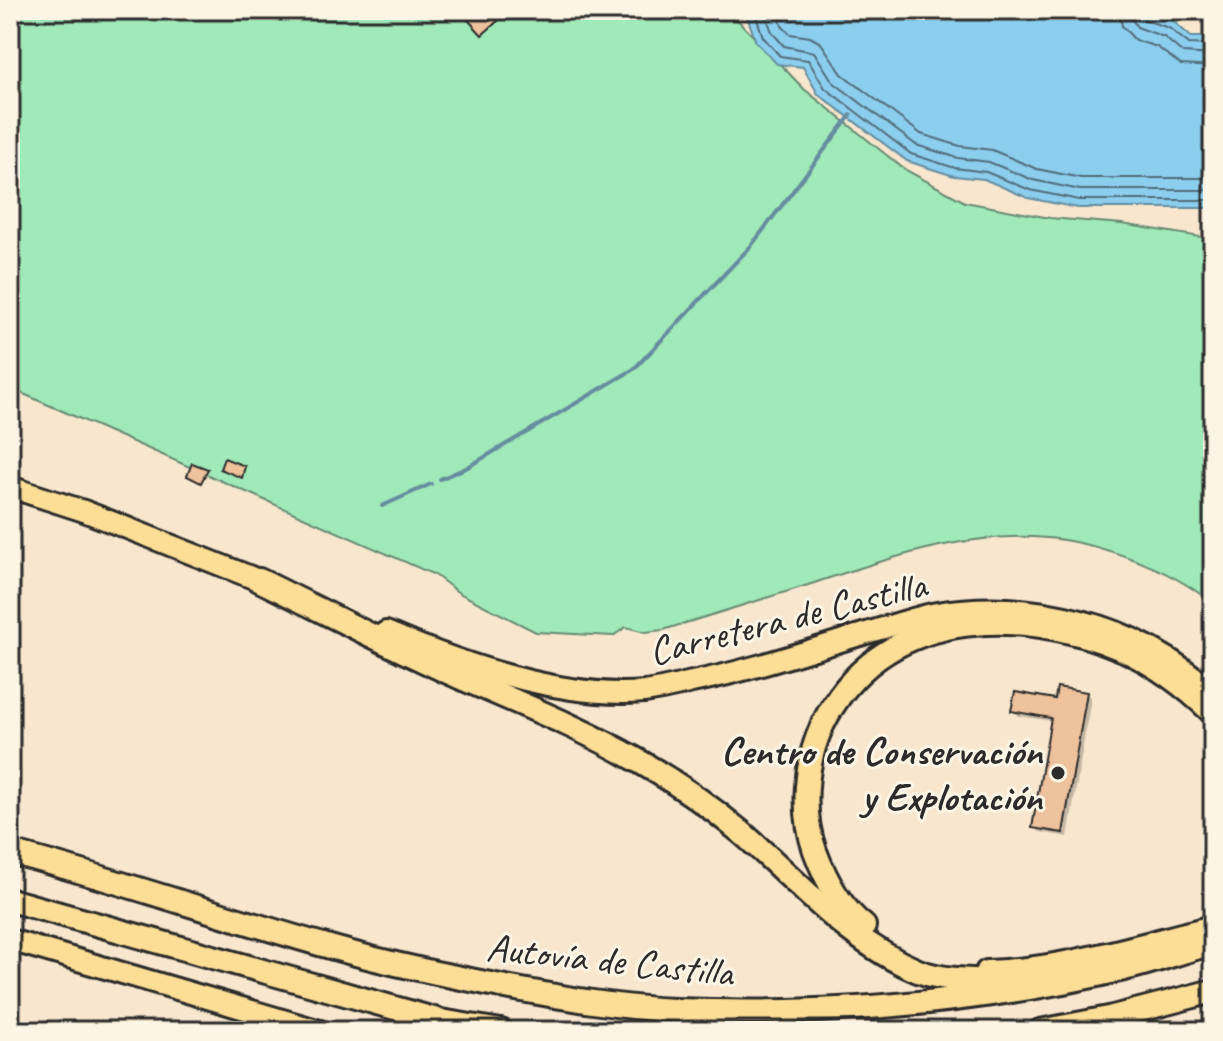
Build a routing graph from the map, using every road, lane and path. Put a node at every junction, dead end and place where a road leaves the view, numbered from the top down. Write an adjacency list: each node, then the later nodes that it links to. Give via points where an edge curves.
1 (10, 487): 2 (highway, Carretera de Castilla)
2 (259, 580): 3 (highway, Carretera de Castilla, via 475,664 548,684 610,693 646,692 722,676 935,614 991,609 1032,610 1113,631 1166,658); 7 (highway, via 641,762 742,833 845,926 922,972 951,979 1031,977 1145,951)
3 (1213, 693)
4 (1213, 713): 7 (highway, via 1147,662 1096,640 1025,624 964,623 906,641 853,679 818,735 807,799 809,833 833,889 857,921 922,963 953,970 1014,971)
5 (10, 852): 9 (highway, Autovía de Castilla, via 331,948 567,998 673,1010 799,1012 928,1002 1124,969)
6 (10, 900): 10 (highway, Autovía de Castilla)
7 (1213, 928)
8 (10, 940): 12 (highway)
9 (1213, 943)
10 (227, 960): 13 (highway, via 295,991); 14 (highway, Autovía de Castilla, via 441,1021)
11 (1213, 991): 15 (highway)
12 (320, 1031)
13 (426, 1031)
14 (501, 1031)
15 (1040, 1031)

